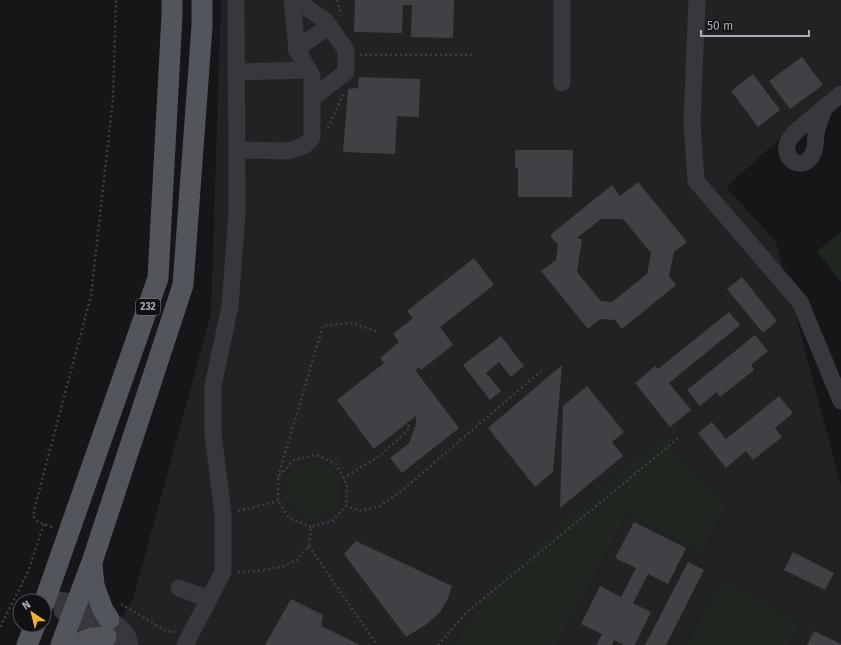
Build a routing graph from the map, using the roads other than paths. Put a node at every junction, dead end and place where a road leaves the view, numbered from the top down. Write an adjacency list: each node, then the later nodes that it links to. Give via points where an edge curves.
1 (172, 0): 19 (main road, 232, via 158,278)
2 (202, 0): 17 (main road, 232, via 183,286)
3 (236, 0): 10 (street)
4 (293, 0): 7 (street, via 325,20); 8 (street)
5 (562, 0): 11 (street)
6 (697, 0): 16 (street, via 692,122 696,181 800,302)
7 (329, 26): 8 (street); 13 (street, via 346,50 346,72)
8 (296, 48): 9 (street)
9 (309, 70): 10 (street); 13 (street, via 312,76)
10 (236, 72): 15 (street)
11 (562, 83)
12 (841, 94): 14 (street)
13 (312, 98): 15 (street, via 312,138 305,145 289,151)
14 (824, 109)
15 (237, 150): 20 (street, via 238,213 230,306 214,386 213,434 223,514 223,572)
16 (841, 400)
17 (92, 562): 22 (main road, 232); 23 (main road, via 94,585 103,610)
18 (179, 588): 20 (street)
19 (47, 593)
20 (209, 599): 25 (street)
21 (52, 602): 22 (street)
22 (74, 610): 23 (street); 27 (main road, 232)
23 (113, 626): 28 (main road); 29 (street, via 119,626 127,635)
24 (31, 633): 26 (main road)
25 (188, 639)
26 (26, 645)
27 (61, 645)
28 (74, 645)
29 (130, 645)

